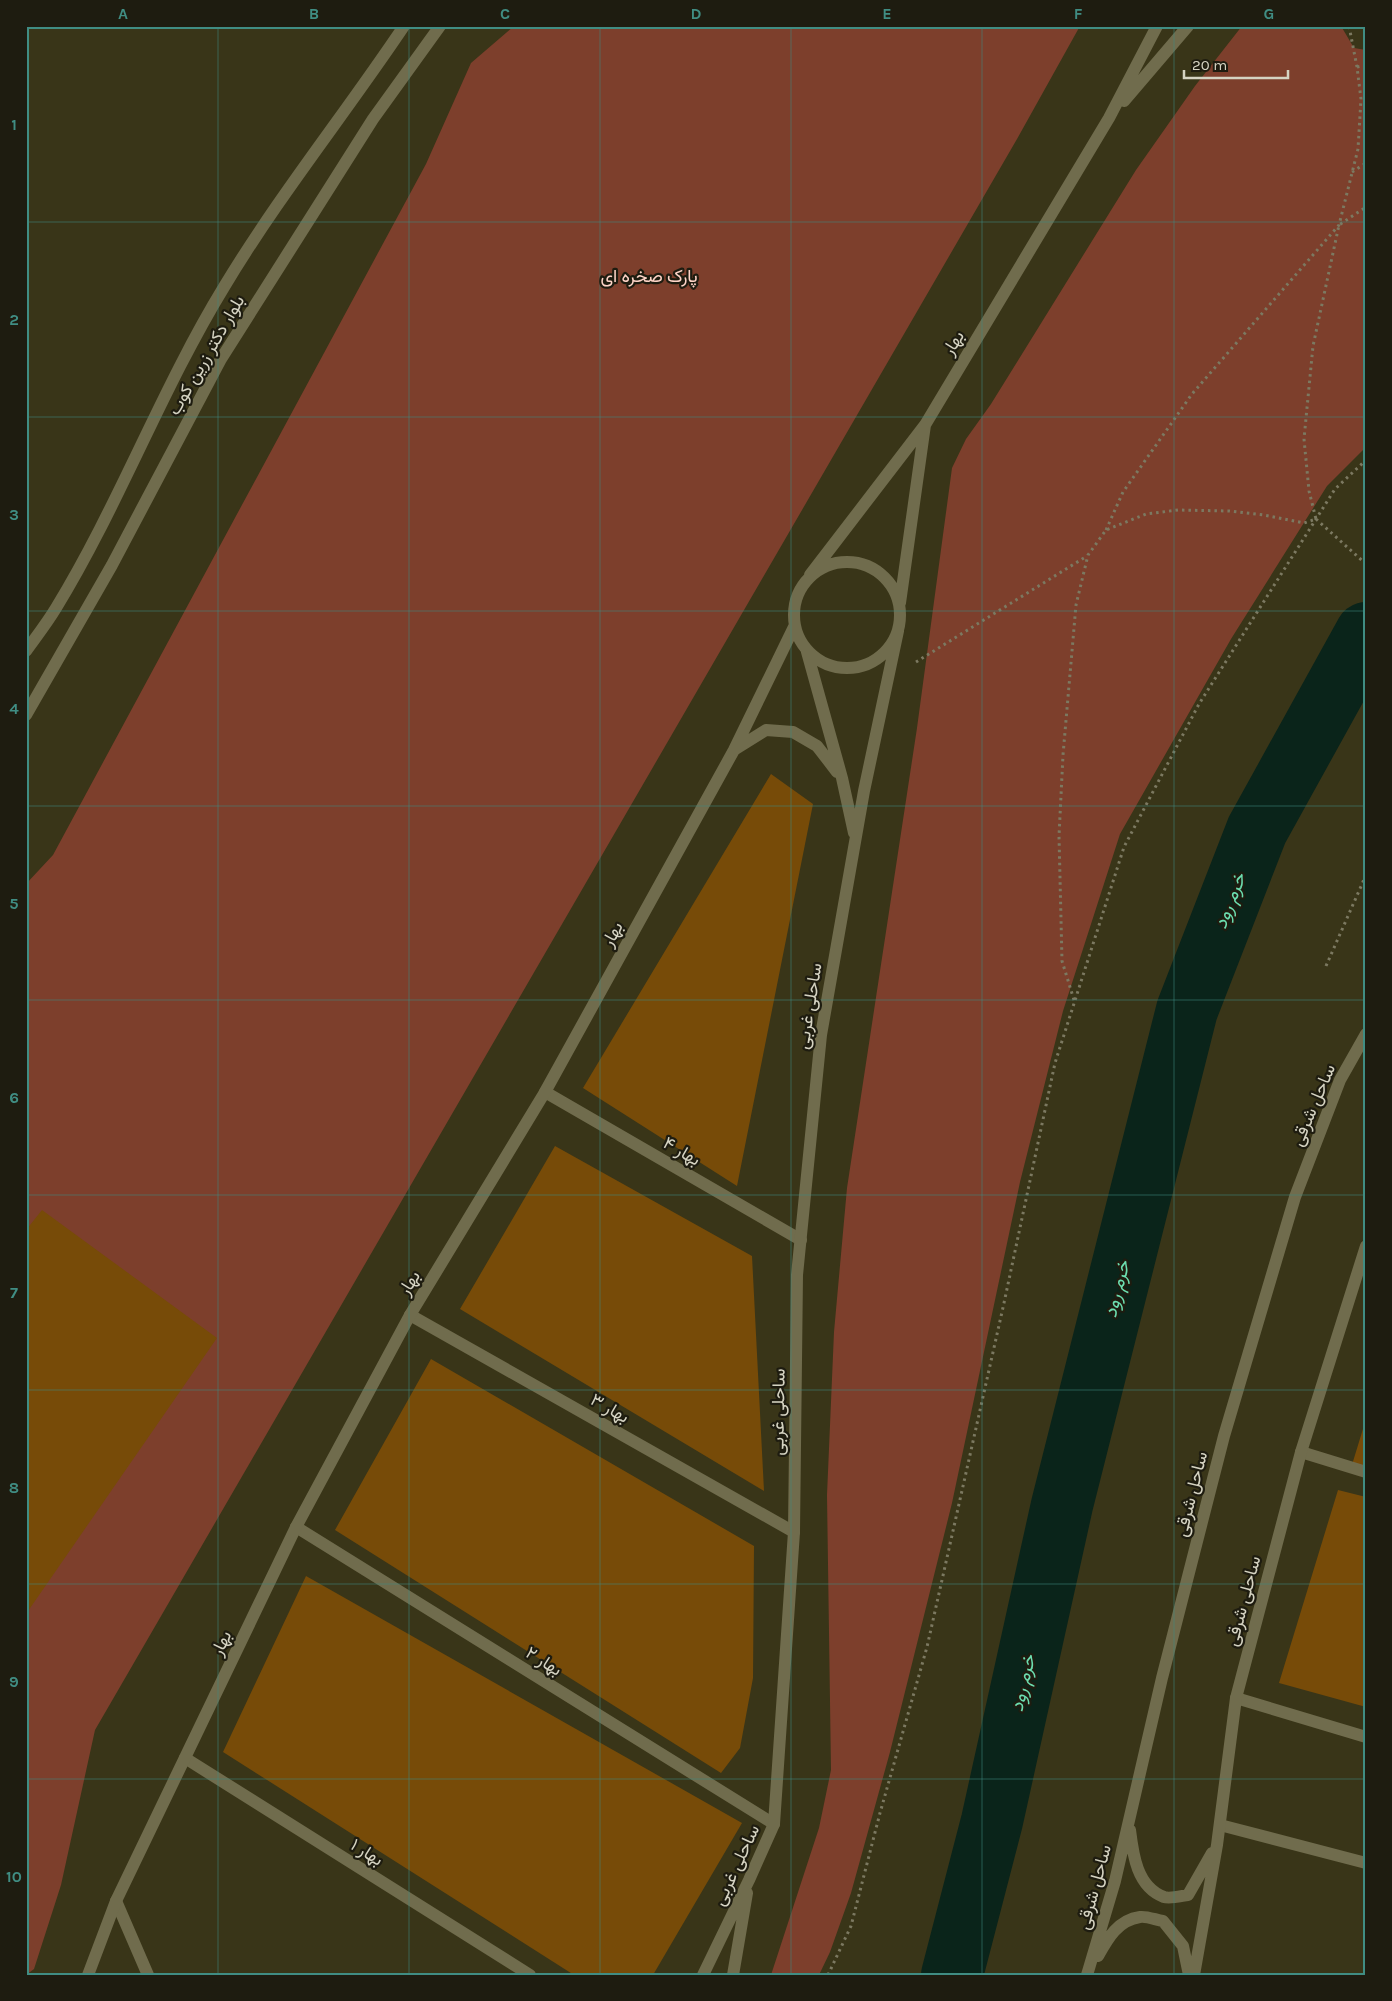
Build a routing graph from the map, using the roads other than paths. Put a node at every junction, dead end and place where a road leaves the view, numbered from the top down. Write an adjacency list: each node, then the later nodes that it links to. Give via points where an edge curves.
1 (404, 26): 11 (main road, بلوار دکتر زرین کوب, via 223,287 56,609)
2 (440, 26): 13 (main road, بلوار دکتر زرین کوب, via 373,119 221,359 112,565)
3 (1157, 26): 5 (main road)
4 (1188, 26): 5 (main road)
5 (1109, 118): 6 (main road, بهار)
6 (925, 425): 7 (main road, بهار); 8 (main road)
7 (810, 575): 8 (main road, via 834,562 863,563 886,578); 9 (main road, via 795,599)
8 (900, 603): 10 (main road)
9 (794, 627): 12 (main road); 14 (main road, بهار)
10 (898, 631): 12 (main road, via 883,654 859,668 831,666); 16 (main road, ساحلی غربی)
11 (26, 651)
12 (807, 652): 15 (main road)
13 (26, 715)
14 (734, 750): 15 (main road, via 766,730 793,732 817,746); 18 (main road, بهار)
15 (842, 778): 16 (main road)
16 (856, 838): 19 (main road, ساحلی غربی, via 821,1035)
17 (1366, 1034): 29 (main road, ساحل شرقی, via 1340,1080 1295,1197 1224,1436)
18 (545, 1092): 19 (main road, بهار ۴); 21 (main road, بهار)
19 (800, 1240): 25 (main road, ساحلی غربی)
20 (1366, 1246): 22 (main road, ساحلی شرقی)
21 (410, 1315): 24 (main road, بهار); 25 (main road, بهار ۳)
22 (1301, 1452): 23 (main road); 26 (main road, ساحلی شرقی)
23 (1366, 1472)
24 (296, 1527): 28 (main road, بهار); 30 (main road, بهار ۲)
25 (794, 1532): 30 (main road, ساحلی غربی)
26 (1236, 1698): 27 (main road); 31 (main road, ساحلی شرقی)
27 (1366, 1737)
28 (185, 1758): 35 (main road, بهار); 38 (main road, بهار ۱)
29 (1129, 1818): 32 (main road, via 1133,1857 1146,1886 1165,1898 1188,1895); 41 (main road, ساحل شرقی)
30 (774, 1824): 34 (main road, ساحلی غربی)
31 (1220, 1825): 32 (main road, ساحلی شرقی); 33 (main road)
32 (1217, 1845): 43 (main road, ساحلی شرقی)
33 (1366, 1863)
34 (749, 1880): 39 (main road, ساحلی غربی); 40 (main road)
35 (116, 1901): 36 (main road, بهار); 37 (main road)
36 (88, 1975)
37 (148, 1975)
38 (530, 1975)
39 (703, 1975)
40 (733, 1975)
41 (1088, 1975): 42 (main road, via 1107,1940 1122,1922 1141,1916 1163,1921 1183,1946)
42 (1190, 1975)
43 (1194, 1975)

